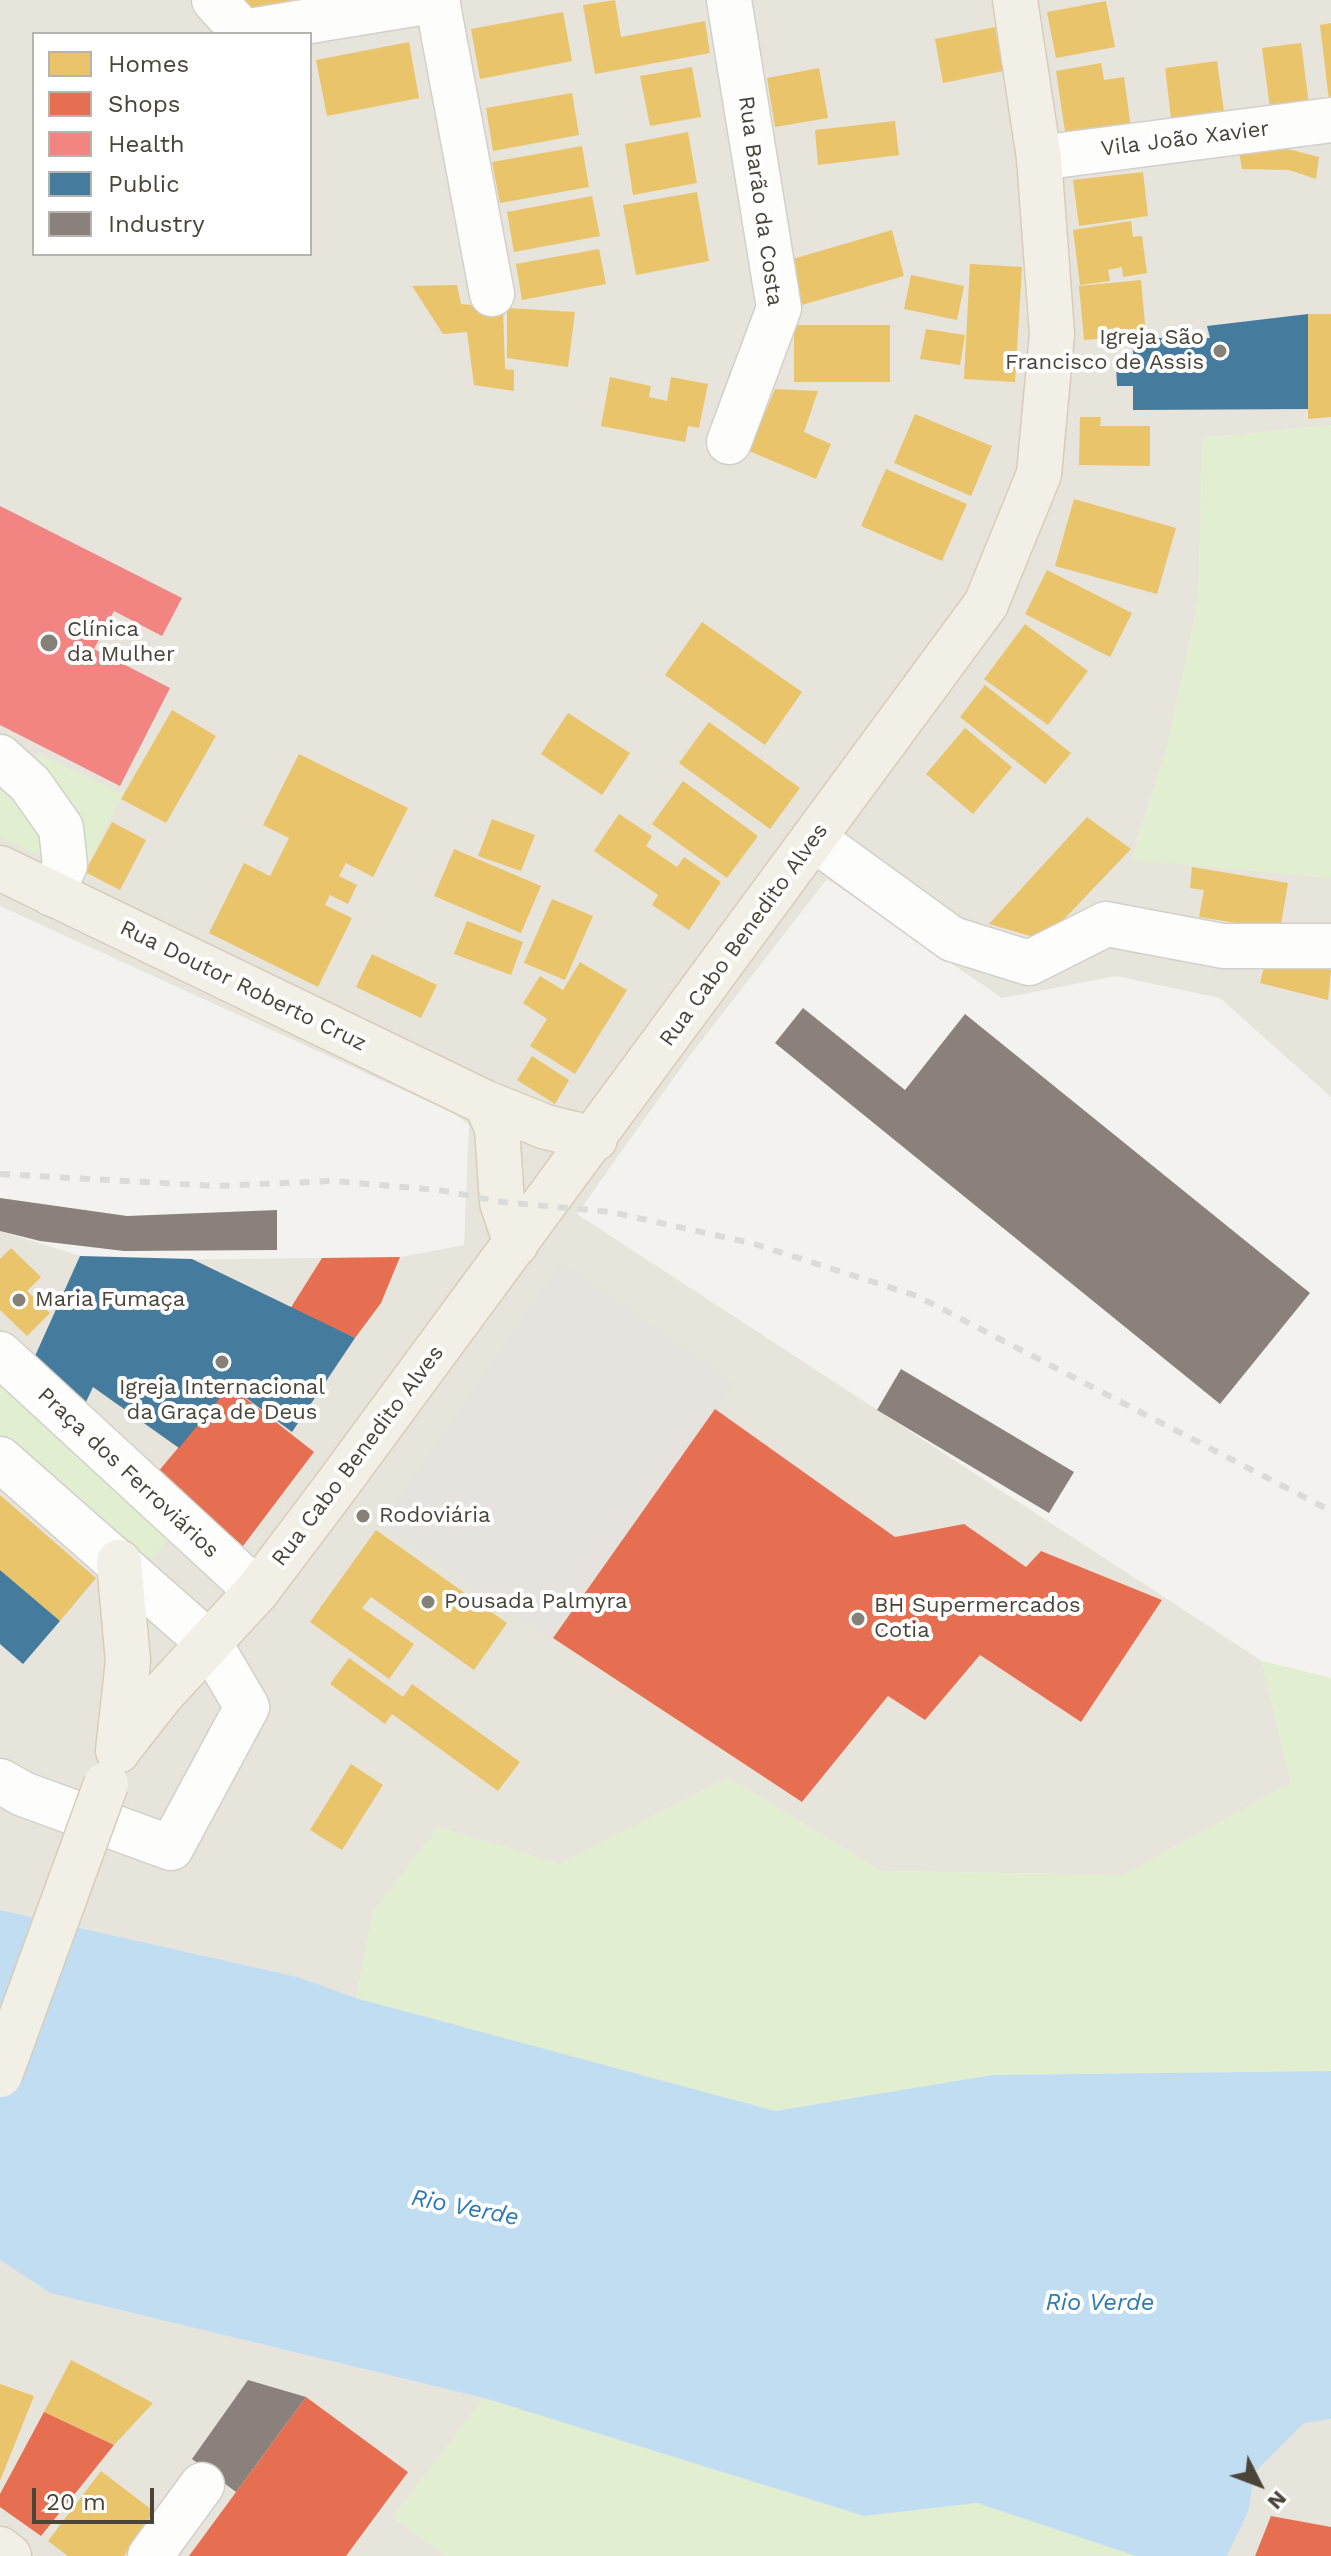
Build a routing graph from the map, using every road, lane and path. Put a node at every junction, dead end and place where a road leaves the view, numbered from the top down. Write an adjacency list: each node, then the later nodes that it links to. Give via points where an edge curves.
1 (214, 0): 2 (street, via 243,32)
2 (438, 0): 7 (street)
3 (729, 0): 8 (street, Rua Barão da Costa, via 779,308)
4 (1015, 0): 6 (main road, Rua Cabo Benedito Alves)
5 (1331, 120): 6 (street, Vila João Xavier)
6 (1039, 158): 10 (main road, Rua Cabo Benedito Alves, via 1052,334 1039,474 986,604)
7 (492, 294)
8 (729, 442)
9 (0, 757): 12 (street, via 30,784 61,828 65,865)
10 (814, 839): 13 (street, via 952,939 1029,963 1106,924 1223,946); 15 (main road, Rua Cabo Benedito Alves)
11 (0, 868): 12 (main road, Rua Doutor Roberto Cruz)
12 (52, 894): 14 (main road, Rua Doutor Roberto Cruz)
13 (1331, 946)
14 (486, 1103): 15 (main road, Rua Doutor Roberto Cruz, via 546,1127); 16 (main road, via 497,1128)
15 (584, 1153): 16 (main road); 17 (main road, Rua Cabo Benedito Alves)
16 (501, 1166): 17 (main road, via 502,1202)
17 (516, 1244): 21 (main road, Rua Cabo Benedito Alves)
18 (0, 1354): 21 (street, Praça dos Ferroviários)
19 (0, 1459): 20 (street)
20 (119, 1562): 22 (street); 23 (main road, via 128,1661)
21 (257, 1591): 22 (main road, Rua Cabo Benedito Alves)
22 (210, 1644): 23 (main road, Rua Cabo Benedito Alves, via 162,1694); 24 (street, via 247,1707 171,1848)
23 (113, 1766): 25 (main road, bridge)
24 (0, 1781)
25 (0, 2075)
26 (202, 2485): 29 (street)
27 (0, 2549): 28 (main road)
28 (9, 2556)
29 (150, 2556)

